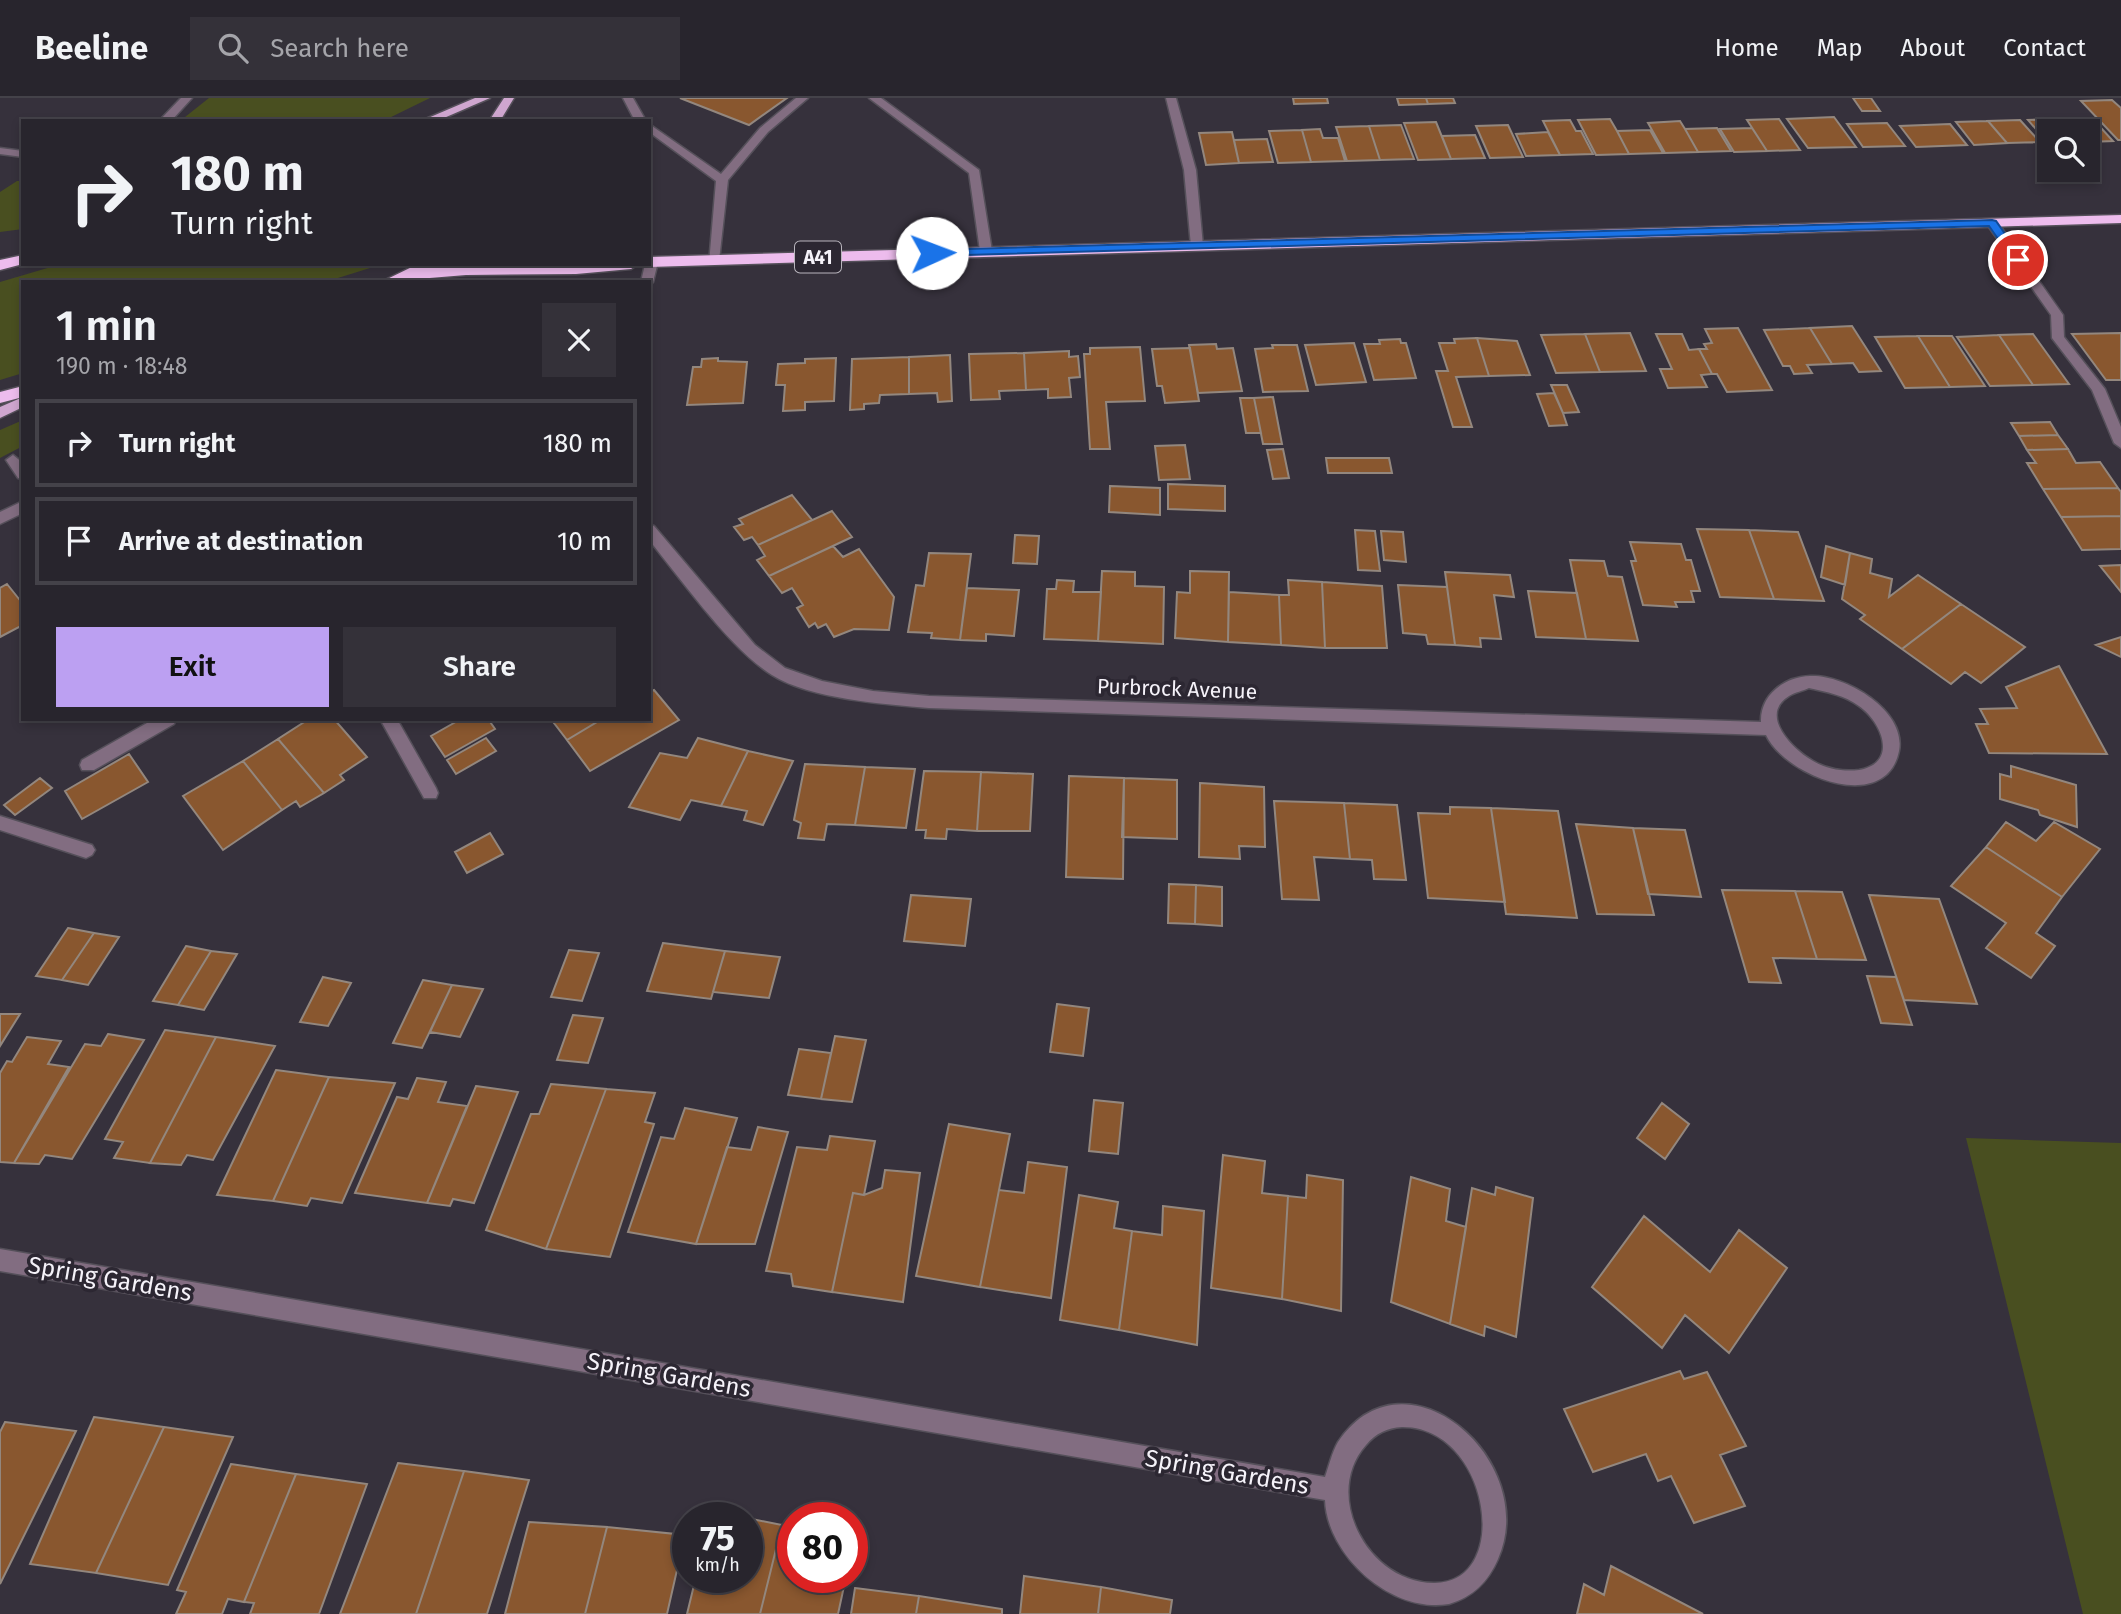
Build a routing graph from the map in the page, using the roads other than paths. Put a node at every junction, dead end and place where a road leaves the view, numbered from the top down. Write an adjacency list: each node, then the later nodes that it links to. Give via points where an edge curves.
1 (187, 98): 8 (street)
2 (485, 98): 9 (main road)
3 (509, 98): 10 (main road)
4 (628, 98): 11 (street)
5 (803, 98): 15 (street, via 764,130)
6 (874, 98): 19 (street, via 975,172)
7 (1171, 98): 18 (street, via 1190,170)
8 (166, 119)
9 (431, 119)
10 (495, 119)
11 (640, 119)
12 (651, 128): 15 (street)
13 (0, 151): 14 (street)
14 (21, 154)
15 (722, 180): 21 (street)
16 (2121, 219): 17 (highway, A41)
17 (1992, 223): 18 (highway, A41); 32 (street, via 2057,315 2058,338 2098,388)
18 (1197, 246): 19 (highway, A41)
19 (986, 251): 21 (highway, A41)
20 (21, 260): 23 (highway)
21 (713, 261): 22 (highway, A41)
22 (651, 262)
23 (0, 265)
24 (425, 266): 26 (highway)
25 (620, 266): 26 (highway)
26 (412, 275): 27 (highway)
27 (395, 280)
28 (21, 392): 29 (highway)
29 (0, 398)
30 (21, 402): 31 (main road)
31 (0, 413)
32 (2121, 443)
33 (13, 460): 34 (street)
34 (21, 471)
35 (21, 507): 36 (street)
36 (0, 519)
37 (651, 532): 40 (street, Purbrock Avenue, via 749,649 779,672 821,687 873,697)
38 (165, 721): 41 (street)
39 (389, 721): 42 (street)
40 (1771, 729): 40 (street, via 1782,748 1819,773 1850,779 1870,776 1884,767 1892,754 1892,738 1875,709 1836,687 1809,682 1777,694 1768,715)
41 (88, 765)
42 (429, 793)
43 (0, 823): 44 (street)
44 (86, 850)
45 (0, 1260): 46 (street, Spring Gardens)
46 (1337, 1491): 46 (street, Spring Gardens, via 1344,1532 1360,1559 1383,1581 1415,1596 1443,1595 1468,1584 1486,1562 1496,1534 1495,1504 1486,1474 1468,1447 1444,1428 1415,1417 1389,1417 1366,1429 1348,1448 1339,1469)

